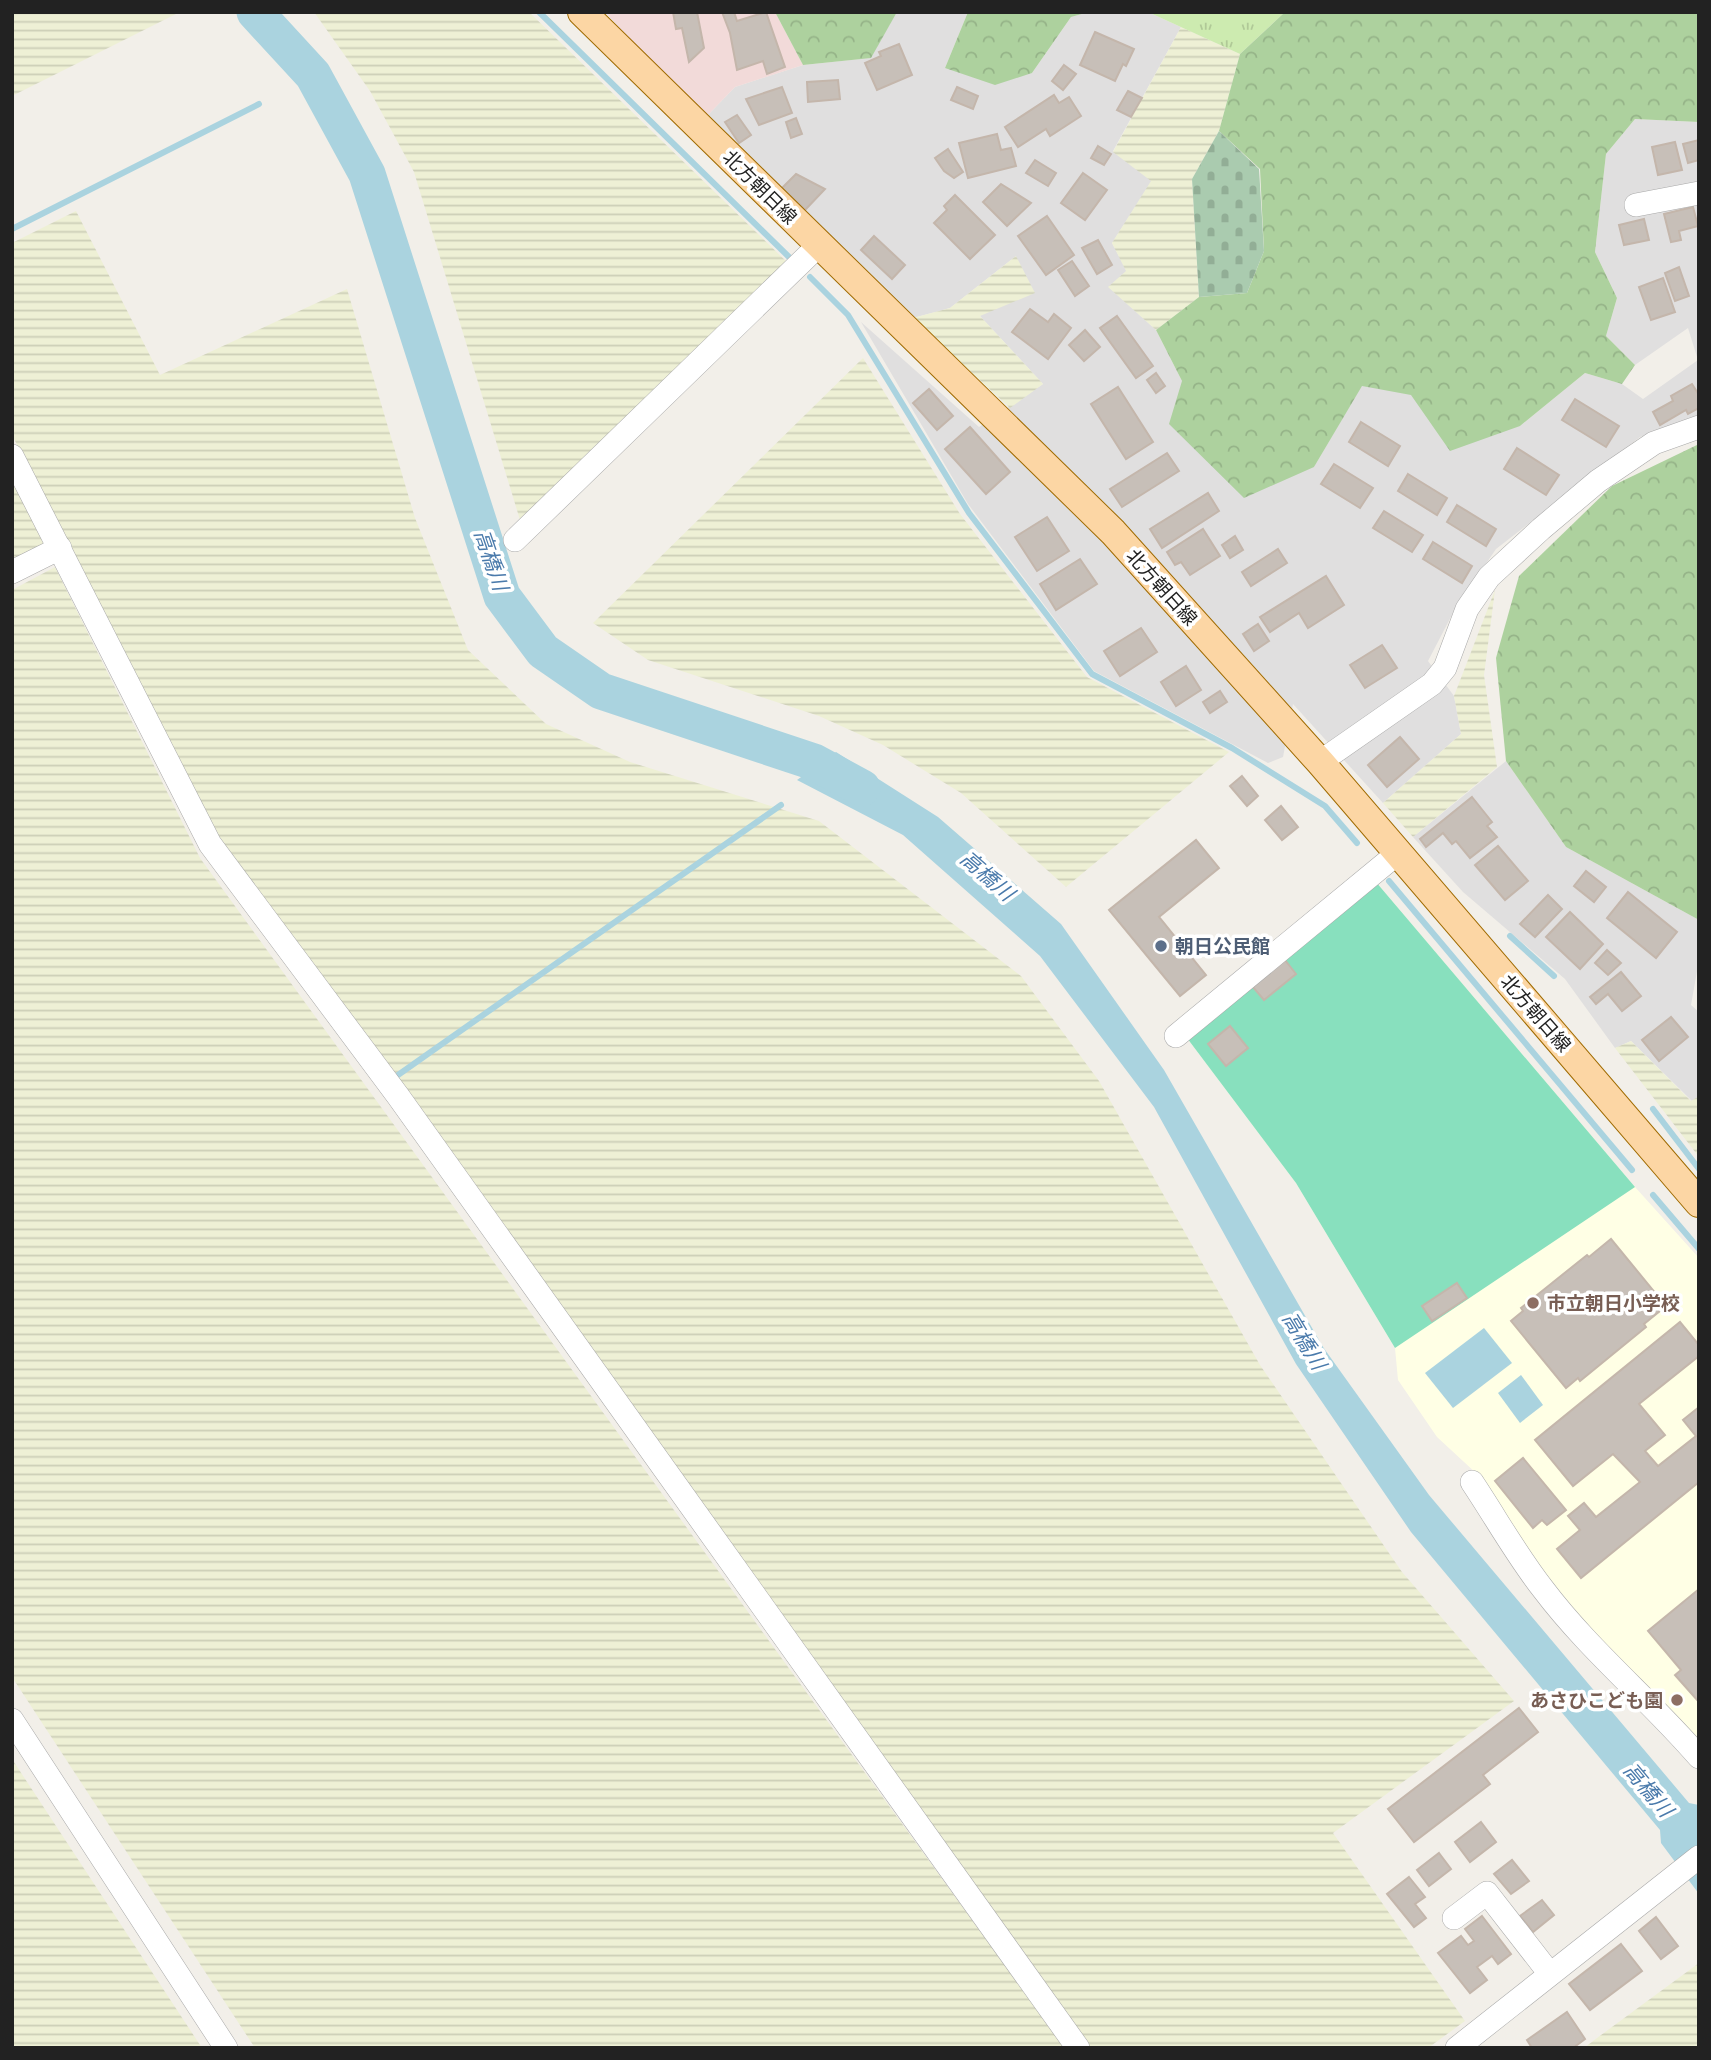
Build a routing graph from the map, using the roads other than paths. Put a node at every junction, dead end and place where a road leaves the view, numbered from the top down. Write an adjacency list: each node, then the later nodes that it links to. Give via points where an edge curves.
1 (582, 12): 4 (main road, 北方朝日線)
2 (1699, 192): 3 (street)
3 (1636, 205)
4 (819, 246): 7 (street); 10 (main road, 北方朝日線, via 1113,532)
5 (1699, 427): 10 (street, via 1654,443 1598,481 1541,529 1489,577 1467,609 1445,668 1432,684)
6 (12, 456): 8 (street)
7 (515, 540)
8 (60, 548): 9 (street); 21 (street, via 210,844 398,1096)
9 (12, 572)
10 (1320, 762): 11 (main road, 北方朝日線)
11 (1398, 853): 12 (street); 13 (main road, 北方朝日線)
12 (1176, 1036)
13 (1699, 1203)
14 (1472, 1482): 16 (street, via 1543,1590)
15 (12, 1720): 20 (street)
16 (1699, 1757)
17 (1699, 1857): 19 (street)
18 (1454, 1918): 19 (street, via 1487,1893)
19 (1550, 1975): 22 (street)
20 (226, 2048)
21 (1078, 2048)
22 (1457, 2048)

